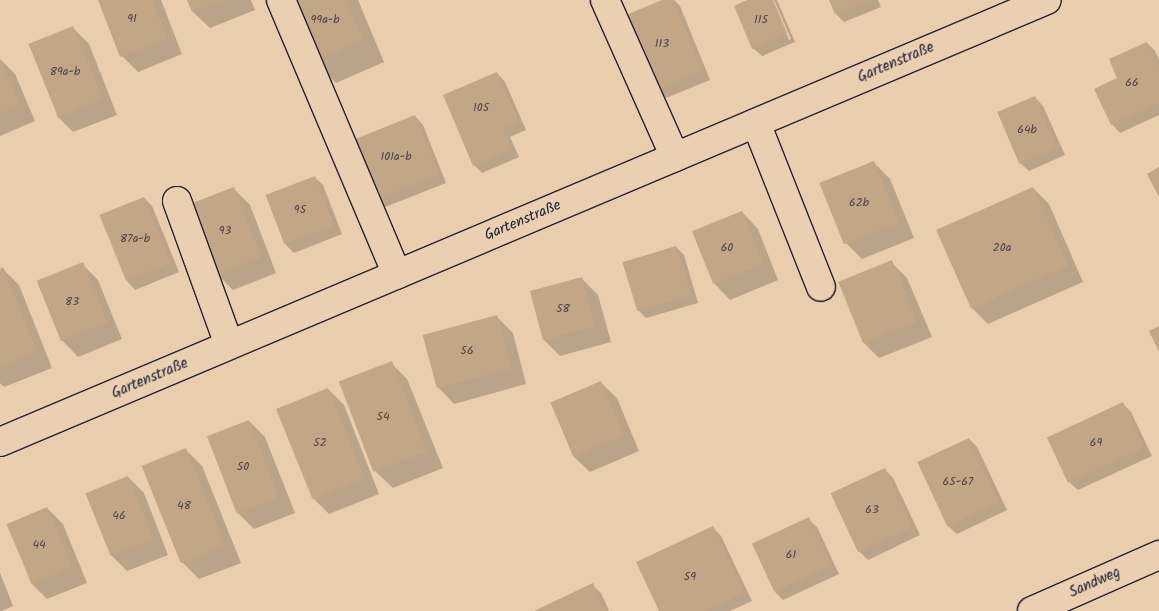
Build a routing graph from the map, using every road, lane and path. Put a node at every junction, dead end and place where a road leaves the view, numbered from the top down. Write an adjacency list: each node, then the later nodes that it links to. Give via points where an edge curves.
1 (281, 0): 7 (street)
2 (605, 0): 5 (street)
3 (1047, 0): 4 (street, Gartenstraße)
4 (756, 123): 5 (street, Gartenstraße); 8 (street)
5 (675, 157): 7 (street, Gartenstraße)
6 (177, 201): 9 (street)
7 (397, 274): 9 (street, Gartenstraße)
8 (821, 287)
9 (229, 345): 10 (street, Gartenstraße)
10 (0, 442)
11 (1159, 555): 12 (street, Sandweg)
12 (1032, 611)

